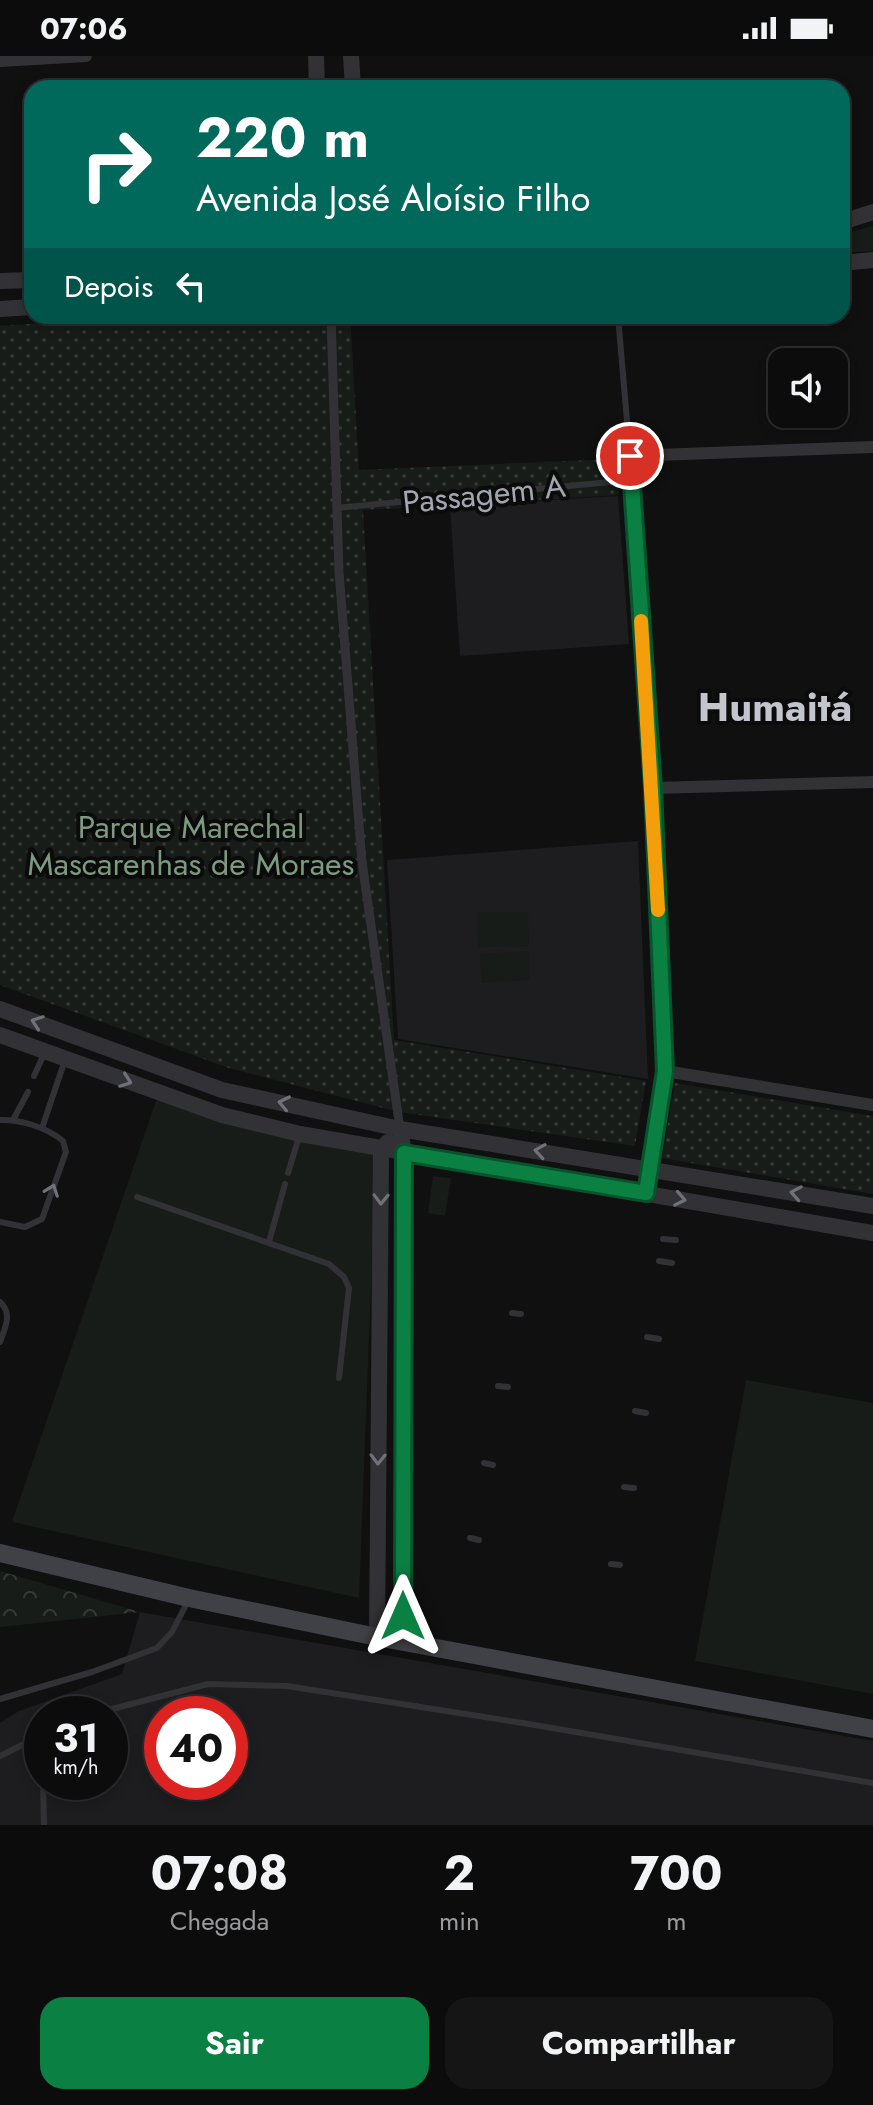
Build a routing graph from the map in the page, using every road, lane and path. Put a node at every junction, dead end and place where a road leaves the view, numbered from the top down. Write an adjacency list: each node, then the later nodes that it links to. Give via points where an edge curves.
1 (86, 56): 4 (street)
2 (316, 56): 5 (street)
3 (351, 56): 6 (street)
4 (0, 61)
5 (317, 80)
6 (352, 80)
7 (873, 212): 8 (street)
8 (850, 219)
9 (873, 260): 10 (street)
10 (850, 262)
11 (24, 280): 12 (street)
12 (0, 281)
13 (24, 308): 14 (street)
14 (0, 309)
15 (331, 324): 20 (street)
16 (619, 324): 18 (lane)
17 (873, 447): 18 (street)
18 (630, 456): 19 (street)
19 (632, 480): 20 (lane, Passagem A); 22 (street)
20 (336, 508): 34 (street, via 365,894)
21 (873, 782): 22 (street)
22 (653, 788): 27 (street)
23 (0, 1009): 34 (street, one-way to 23, via 222,1090)
24 (0, 1035): 25 (street)
25 (45, 1051): 26 (street); 28 (lane)
26 (65, 1058): 33 (lane); 35 (street, one-way to 35, via 222,1115)
27 (665, 1071): 30 (street); 38 (street)
28 (34, 1076)
29 (28, 1092): 32 (lane)
30 (873, 1105)
31 (0, 1120): 32 (lane)
32 (13, 1120): 33 (lane)
33 (42, 1128): 44 (lane, one-way to 33, via 25,1227 42,1219 66,1152 63,1141)
34 (400, 1129): 36 (street); 37 (street); 38 (street, one-way to 34)
35 (300, 1134): 36 (street); 39 (lane)
36 (381, 1149): 37 (street); 72 (street, one-way to 72)
37 (404, 1153): 41 (street); 73 (street)
38 (649, 1168): 41 (street); 43 (street, one-way to 38)
39 (288, 1173)
40 (285, 1184): 48 (lane)
41 (646, 1193): 45 (street, one-way to 45)
42 (137, 1197): 48 (lane)
43 (873, 1206)
44 (0, 1222)
45 (873, 1233)
46 (663, 1239): 47 (lane)
47 (676, 1240)
48 (269, 1242): 57 (lane, via 329,1264 344,1277 349,1288)
49 (659, 1261): 50 (lane)
50 (672, 1263)
51 (0, 1302): 56 (lane, via 8,1315)
52 (512, 1313): 53 (lane)
53 (521, 1314)
54 (647, 1337): 55 (lane)
55 (659, 1339)
56 (0, 1342)
57 (339, 1378)
58 (498, 1386): 59 (lane)
59 (508, 1387)
60 (635, 1411): 61 (lane)
61 (646, 1413)
62 (484, 1463): 63 (lane)
63 (493, 1465)
64 (624, 1487): 65 (lane)
65 (634, 1488)
66 (470, 1538): 67 (lane)
67 (479, 1540)
68 (0, 1553): 71 (main road)
69 (611, 1564): 70 (lane)
70 (620, 1565)
71 (189, 1598): 72 (main road); 74 (lane, via 172,1632 157,1648)
72 (377, 1637): 73 (main road)
73 (403, 1642): 76 (main road)
74 (0, 1699)
75 (128, 1705): 79 (lane, via 208,1684 287,1686)
76 (873, 1729)
77 (24, 1744): 78 (lane)
78 (0, 1756)
79 (873, 1783)
80 (43, 1800): 81 (lane)
81 (44, 1825)

